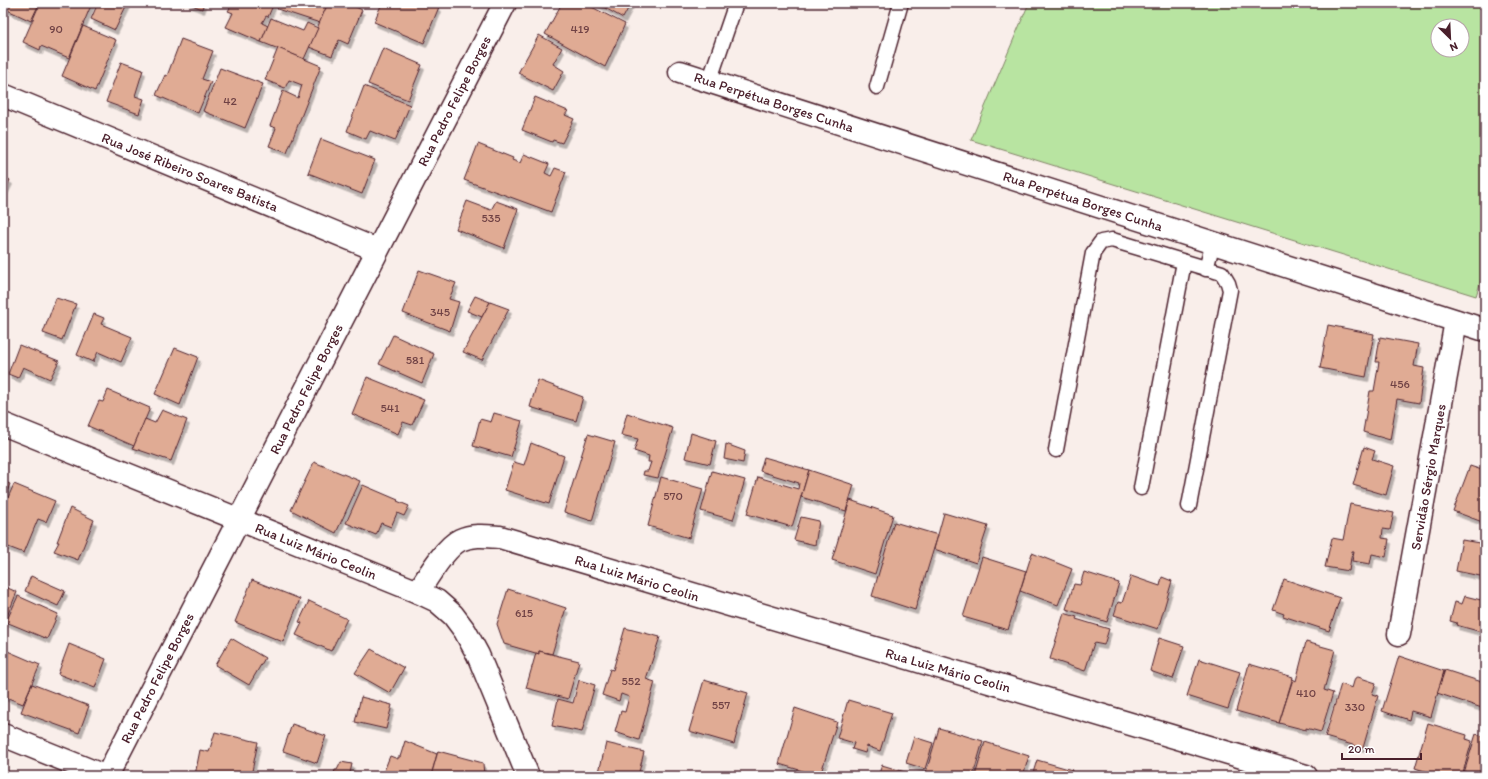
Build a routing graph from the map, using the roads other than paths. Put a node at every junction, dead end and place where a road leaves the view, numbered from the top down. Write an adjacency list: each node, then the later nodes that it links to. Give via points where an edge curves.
1 (504, 3): 9 (street, Rua Pedro Felipe Borges)
2 (736, 3): 5 (lane)
3 (901, 3): 6 (lane)
4 (680, 72): 5 (street, Rua Perpétua Borges Cunha)
5 (709, 82): 8 (street, Rua Perpétua Borges Cunha)
6 (877, 87)
7 (3, 95): 9 (street, Rua José Ribeiro Soares Batista)
8 (1213, 243): 11 (lane); 12 (street, Rua Perpétua Borges Cunha)
9 (378, 250): 18 (street, Rua Pedro Felipe Borges)
10 (1184, 262): 11 (lane); 15 (lane, via 1112,240 1101,242 1093,253); 16 (lane)
11 (1206, 269): 17 (lane, via 1222,274 1230,290)
12 (1456, 321): 13 (street, Rua Perpétua Borges Cunha); 20 (street, Servidão Sérgio Marques)
13 (1485, 330)
14 (3, 424): 18 (street, Rua Luiz Mário Ceolin)
15 (1056, 450)
16 (1141, 488)
17 (1188, 506)
18 (239, 519): 19 (street, Rua Luiz Mário Ceolin); 22 (street, Rua Pedro Felipe Borges)
19 (418, 592): 23 (street, via 437,602 453,615 465,631 478,655); 24 (street, Rua Luiz Mário Ceolin, via 444,554 460,540 480,536 500,537)
20 (1399, 634)
21 (3, 734): 22 (street)
22 (105, 776)
23 (528, 776)
24 (1306, 776)

